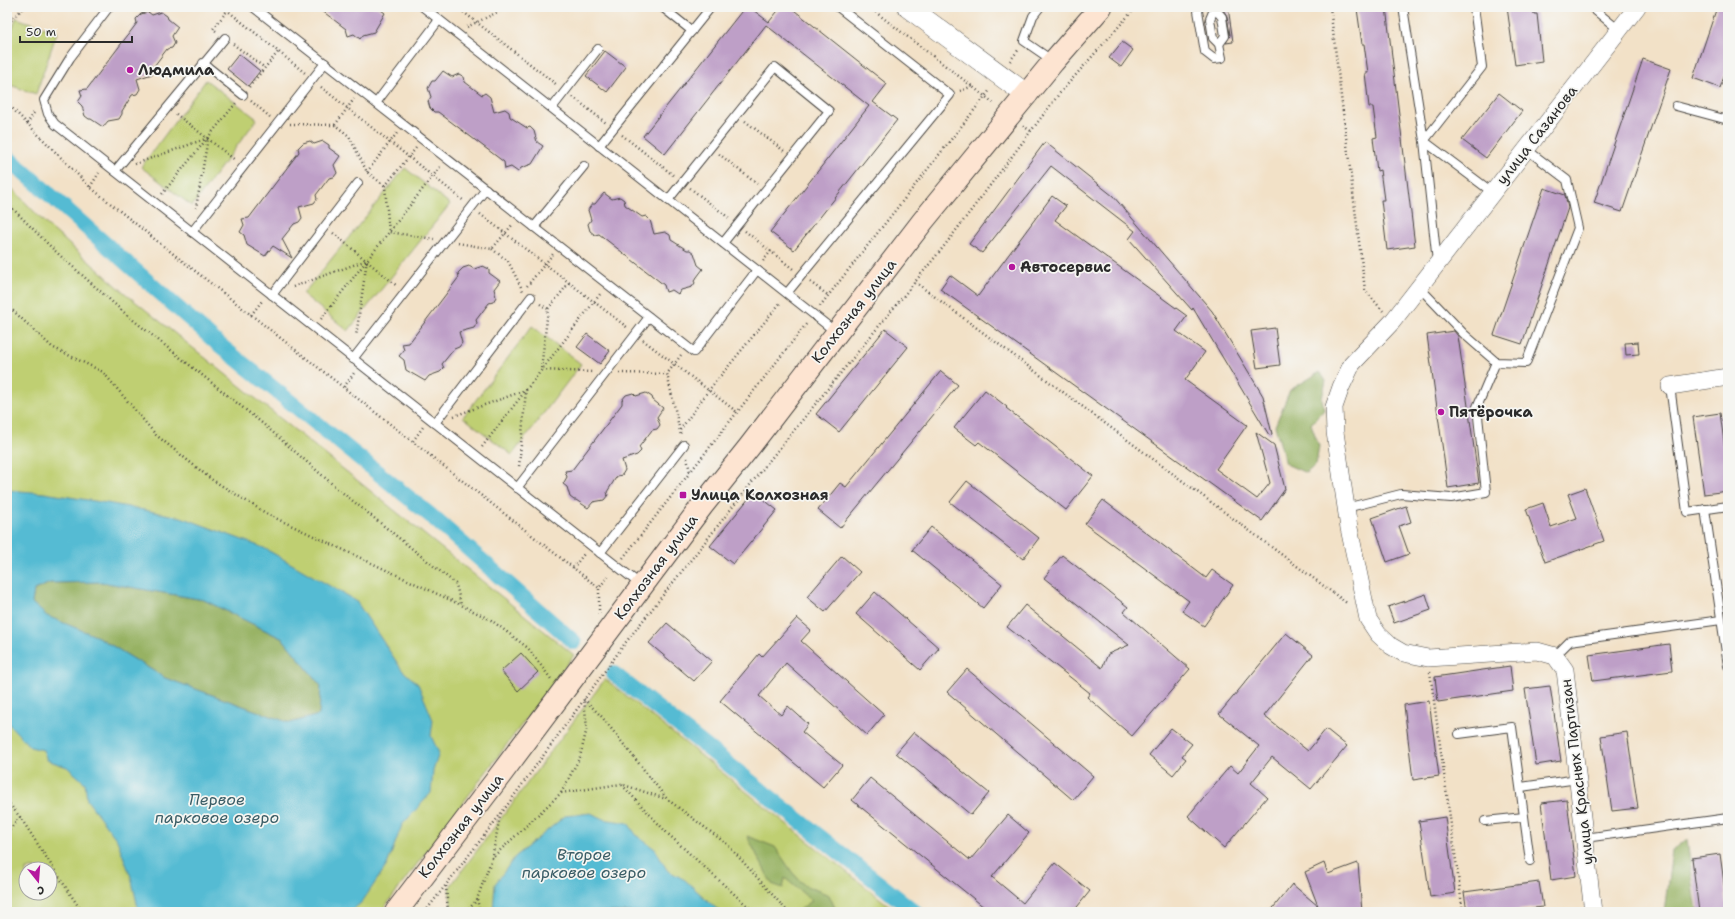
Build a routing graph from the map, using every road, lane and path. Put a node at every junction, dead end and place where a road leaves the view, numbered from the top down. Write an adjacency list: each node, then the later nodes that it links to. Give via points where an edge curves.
1 (25, 7): 23 (path)
2 (109, 7): 63 (lane, via 70,58 44,100 48,114 55,124)
3 (253, 7): 37 (lane)
4 (422, 7): 24 (lane)
5 (457, 7): 25 (path)
6 (508, 7): 25 (path)
7 (662, 7): 26 (lane)
8 (711, 7): 26 (lane)
9 (838, 7): 89 (lane, via 950,95)
10 (869, 7): 43 (path)
11 (908, 7): 38 (street)
12 (1040, 7): 31 (lane, via 1033,16)
13 (1101, 7): 35 (main road, Колхозная улица)
14 (1136, 7): 90 (path, via 1059,94)
15 (1199, 7): 32 (lane, via 1205,52 1214,59 1222,58)
16 (1330, 7): 103 (path, via 1365,290)
17 (1403, 7): 57 (lane)
18 (1474, 7): 57 (lane, via 1482,67)
19 (1591, 7): 27 (lane)
20 (1637, 7): 27 (street, улица Сазанова)
21 (1215, 8): 32 (lane, via 1210,19 1214,38); 32 (lane, via 1222,17 1225,36)
22 (7, 17): 23 (path)
23 (12, 18): 28 (path)
24 (439, 20): 29 (lane); 45 (lane)
25 (477, 22): 29 (path); 40 (path)
26 (692, 30): 54 (lane)
27 (1619, 30): 60 (street, улица Сазанова)
28 (7, 32)
29 (455, 33): 48 (lane)
30 (225, 38): 36 (lane)
31 (1024, 41): 35 (lane); 38 (path)
32 (1219, 44)
33 (598, 49): 40 (lane)
34 (278, 52): 41 (path)
35 (1053, 62): 42 (main road, Колхозная улица)
36 (203, 63): 41 (lane); 47 (lane)
37 (325, 64): 39 (lane); 51 (lane)
38 (1000, 76): 42 (street); 43 (path)
39 (360, 91): 45 (lane); 52 (path)
40 (565, 91): 48 (lane); 54 (path)
41 (243, 95): 51 (path); 55 (path)
42 (1027, 95): 105 (main road, Колхозная улица, via 923,221)
43 (986, 97): 98 (path)
44 (7, 103): 71 (path)
45 (376, 103): 53 (lane)
46 (1676, 106): 50 (lane)
47 (168, 107): 55 (path); 66 (lane)
48 (552, 108): 58 (lane)
49 (737, 114): 59 (lane); 62 (path); 62 (lane, via 775,67 829,111)
50 (1728, 120)
51 (278, 124): 52 (path); 65 (lane)
52 (335, 125): 67 (path, via 349,136)
53 (403, 125): 56 (lane); 67 (path)
54 (613, 128): 58 (lane); 68 (path)
55 (208, 138): 65 (path); 66 (path); 77 (path); 81 (path)
56 (423, 140): 61 (lane); 70 (path)
57 (1424, 141): 74 (lane); 87 (lane)
58 (599, 146): 75 (lane)
59 (710, 147): 68 (lane); 73 (path)
60 (1526, 149): 74 (street, улица Сазанова); 108 (lane, via 1567,180 1578,228 1526,363)
61 (446, 158): 72 (lane); 82 (path)
62 (792, 158): 73 (lane)
63 (105, 163): 66 (lane); 71 (path)
64 (584, 166): 80 (lane)
65 (243, 167): 81 (lane)
66 (116, 171): 77 (lane)
67 (367, 172): 69 (path); 70 (path)
68 (682, 182): 75 (lane); 78 (path)
69 (358, 183): 79 (lane)
70 (385, 186): 82 (path)
71 (90, 187): 101 (path)
72 (486, 189): 80 (lane); 94 (lane)
73 (766, 190): 78 (lane)
74 (1492, 192): 87 (street, улица Сазанова)
75 (668, 200): 83 (lane)
76 (7, 203): 130 (path, via 127,316 262,423 338,489 456,584)
77 (155, 203): 81 (lane)
78 (738, 225): 83 (lane); 89 (path)
79 (324, 227): 86 (path); 95 (lane)
80 (534, 227): 84 (lane)
81 (192, 232): 95 (lane)
82 (388, 232): 86 (path)
83 (723, 243): 88 (lane)
84 (559, 247): 85 (path, via 523,291 508,261); 92 (lane)
85 (492, 249)
86 (366, 260): 94 (path); 95 (path); 104 (path); 107 (path)
87 (1437, 263): 93 (street)
88 (757, 270): 96 (lane); 106 (lane, via 694,352)
89 (802, 276): 96 (lane); 98 (path)
90 (915, 282): 131 (path); 137 (path, via 769,461)
91 (569, 283): 110 (path, via 548,310)
92 (607, 284): 102 (lane); 110 (path)
93 (1419, 287): 103 (street); 108 (lane, via 1464,334)
94 (405, 292): 107 (lane)
95 (270, 293): 101 (path); 104 (lane)
96 (787, 293): 100 (lane); 116 (path)
97 (531, 296): 115 (lane)
98 (829, 296): 100 (path)
99 (7, 305): 130 (path, via 52,347 103,372 156,435 211,479 269,515)
100 (814, 314): 105 (lane); 120 (path)
101 (251, 315): 113 (path)
102 (649, 317): 106 (lane); 121 (lane)
103 (1392, 322): 123 (street, via 1352,364 1334,407)
104 (314, 328): 107 (lane)
105 (838, 333): 129 (main road, Колхозная улица)
106 (687, 347): 116 (path, via 667,374)
107 (353, 359): 109 (lane)
108 (1496, 362): 123 (lane, via 1477,407 1486,492 1451,498 1401,494)
109 (361, 364): 113 (path); 115 (lane)
110 (541, 370): 114 (path)
111 (1728, 378): 112 (street)
112 (1670, 386): 124 (lane, via 1687,512)
113 (344, 387): 117 (path)
114 (526, 390): 115 (path); 119 (path); 121 (path)
115 (432, 421): 117 (path); 119 (lane)
116 (680, 430): 118 (path)
117 (413, 441): 128 (path)
118 (684, 446): 120 (path); 126 (lane)
119 (476, 456): 121 (lane)
120 (690, 472): 127 (path)
121 (517, 488): 125 (lane)
122 (1728, 506): 124 (lane)
123 (1346, 508): 131 (street)
124 (1705, 509): 132 (lane)
125 (591, 546): 126 (lane); 128 (path)
126 (600, 553): 127 (lane)
127 (616, 566): 128 (path, via 599,588); 129 (lane)
128 (573, 568)
129 (641, 586): 136 (main road, Колхозная улица)
130 (461, 605): 136 (path, via 491,620 528,648)
131 (1368, 619): 134 (street, via 1390,646)
132 (1721, 620): 133 (lane, via 1570,642); 135 (lane)
133 (1555, 656): 134 (street, via 1537,651); 139 (street, улица Красных Партизан, via 1566,670)
134 (1428, 658): 164 (path)
135 (1728, 666)
136 (565, 689): 157 (main road, Колхозная улица)
137 (584, 699): 142 (path, via 587,728 580,757); 143 (path, via 602,717); 145 (path)
138 (1459, 734): 141 (lane, via 1512,727)
139 (1578, 779): 141 (lane); 151 (street, улица Красных Партизан)
140 (621, 784): 142 (path); 143 (path); 162 (path, via 668,834)
141 (1521, 787): 147 (lane)
142 (561, 793): 152 (path)
143 (667, 799): 163 (path, via 727,844)
144 (7, 801): 146 (path)
145 (500, 815): 152 (path); 154 (path)
146 (20, 817): 150 (path); 156 (path)
147 (1524, 817): 149 (lane); 153 (lane)
148 (1728, 818): 151 (lane)
149 (1484, 821)
150 (7, 833)
151 (1585, 838): 165 (street, улица Красных Партизан)
152 (492, 858): 155 (path)
153 (1530, 861)
154 (446, 886): 158 (path); 159 (path)
155 (477, 899): 160 (path); 161 (path)
156 (82, 912)
157 (396, 912)
158 (424, 912)
159 (448, 912)
160 (466, 912)
161 (480, 912)
162 (754, 912)
163 (788, 912)
164 (1463, 912)
165 (1593, 912)

